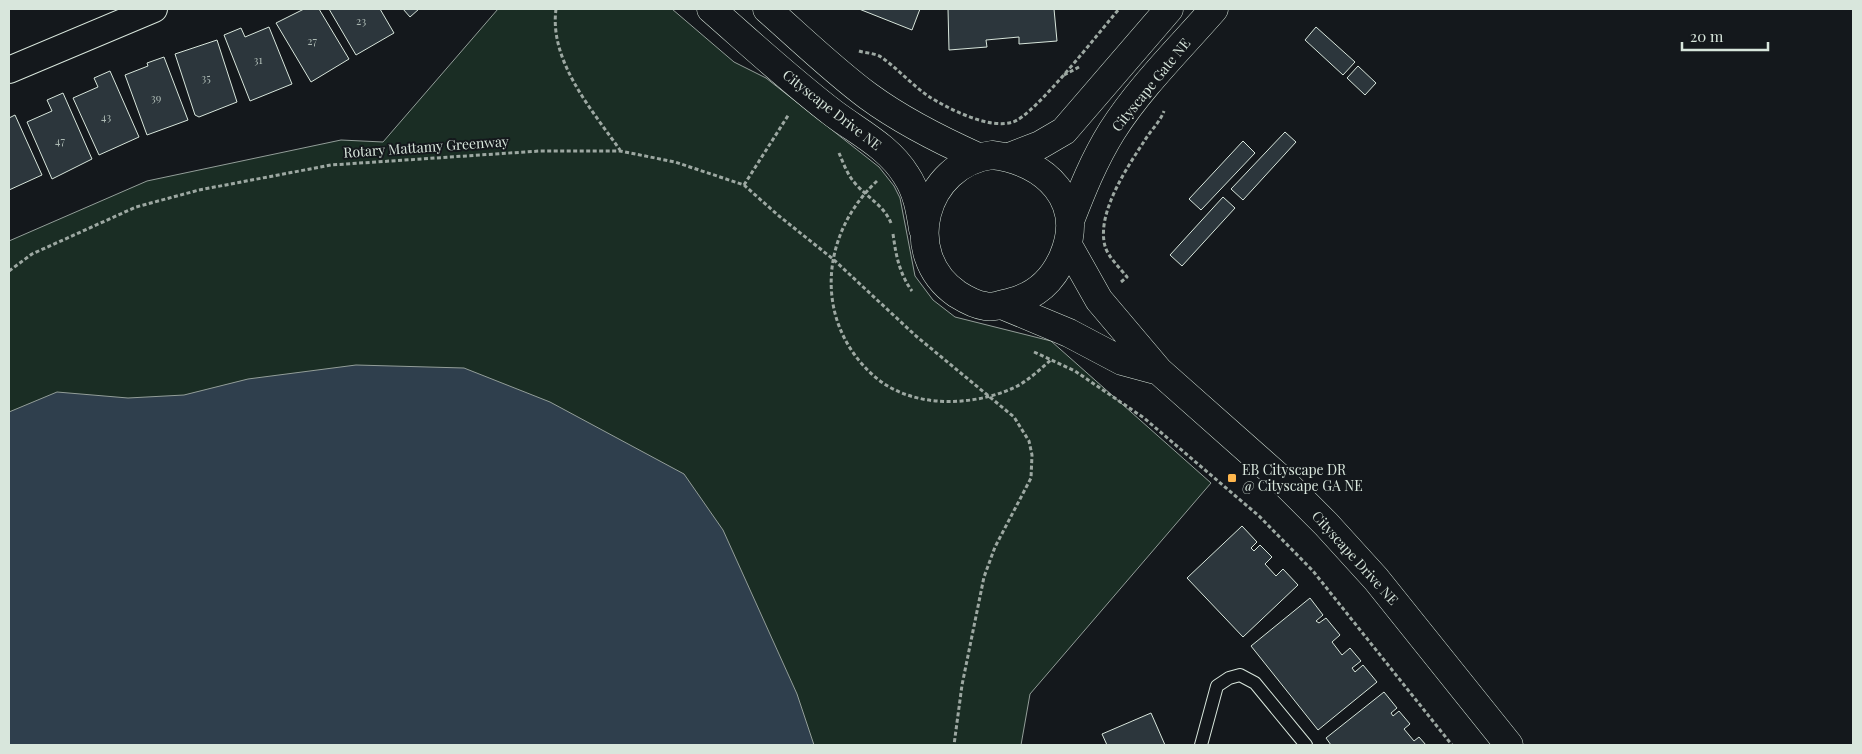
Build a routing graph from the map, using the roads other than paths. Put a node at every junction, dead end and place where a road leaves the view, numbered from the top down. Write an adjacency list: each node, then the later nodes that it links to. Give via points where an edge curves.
1 (154, 9): 6 (street)
2 (711, 9): 9 (street, Cityscape Drive NE, via 897,163 909,179 919,203)
3 (767, 9): 7 (street, via 883,107)
4 (1169, 9): 8 (street, via 1064,131 1040,146)
5 (1214, 9): 10 (street, Cityscape Gate NE, via 1137,97 1112,131 1093,166)
6 (9, 70)
7 (978, 157): 8 (street); 9 (street, via 954,171 936,191)
8 (1009, 157): 10 (street, via 1032,166 1058,188 1066,204)
9 (923, 230): 11 (street, via 926,254 934,273 949,288 966,300 985,306)
10 (1069, 233): 11 (street, via 1051,280 1022,300); 12 (street, Cityscape Drive NE, via 1099,300)
11 (1002, 305): 12 (street, Cityscape Drive NE, via 1069,333 1122,361)
12 (1159, 371): 15 (street, Cityscape Drive NE, via 1282,480 1326,524 1376,579)
13 (1201, 745): 14 (lane, via 1217,686 1240,675 1255,683)
14 (1306, 745)
15 (1509, 745)

